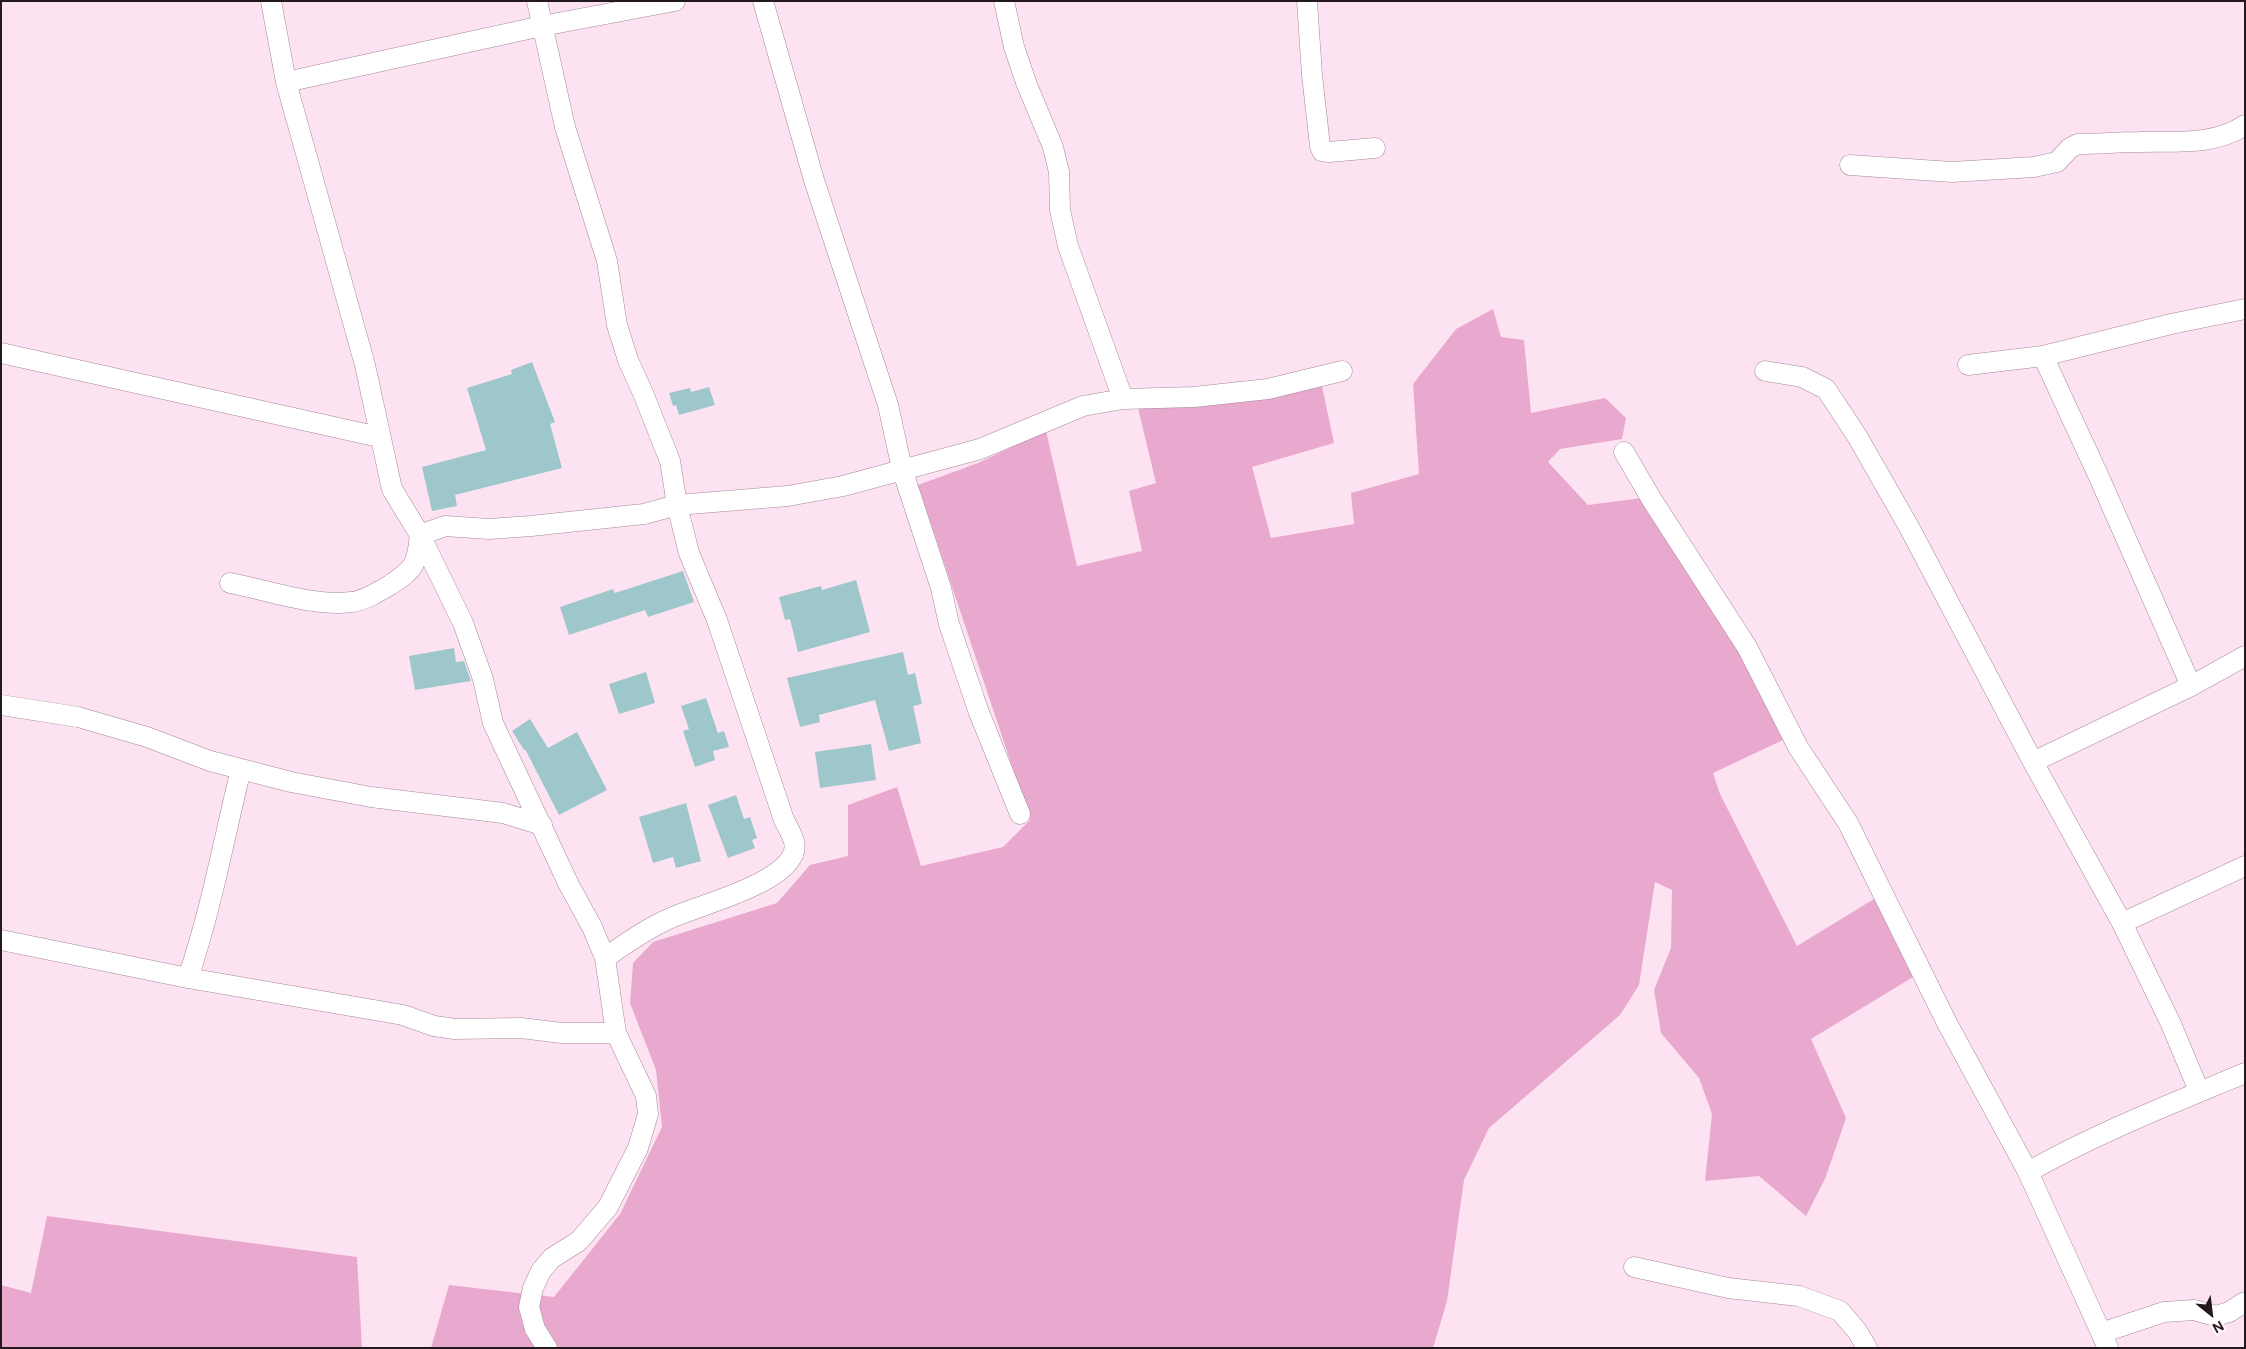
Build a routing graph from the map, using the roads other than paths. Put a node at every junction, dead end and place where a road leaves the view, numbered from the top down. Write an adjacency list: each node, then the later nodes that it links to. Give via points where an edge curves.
1 (271, 1): 8 (street)
2 (538, 1): 7 (street)
3 (675, 1): 7 (street)
4 (763, 1): 21 (street, via 814,180 888,405)
5 (1004, 1): 18 (street, via 1014,47 1053,146 1059,172 1060,210 1068,246)
6 (1307, 1): 10 (street, via 1320,146 1329,152)
7 (542, 26): 8 (street); 22 (street, via 565,127 607,261 617,325 670,461)
8 (286, 82): 19 (street, via 365,365)
9 (2245, 125): 11 (street, via 2234,132 2208,139 2174,143 2078,144 2057,162 2034,166 1952,172)
10 (1375, 148)
11 (1850, 165)
12 (2245, 309): 14 (street)
13 (1, 353): 19 (street)
14 (2043, 356): 15 (street); 26 (street)
15 (1968, 364)
16 (1342, 371): 18 (street, via 1268,389 1194,397)
17 (1765, 371): 28 (street, via 1802,378 1826,389 1909,527)
18 (1123, 399): 21 (street, via 1083,406 980,449)
19 (379, 437): 23 (street, via 392,489)
20 (1624, 452): 42 (street, via 1747,647 1798,747 1848,823 1947,1023)
21 (902, 469): 22 (street, via 843,486 788,496); 32 (street, via 941,588 957,651)
22 (677, 506): 23 (street, via 644,514 531,526 489,529 445,526); 37 (street, via 689,553 718,620 784,820 796,846 792,858 780,871 745,889 672,917 631,939)
23 (420, 535): 24 (street, via 418,557 409,572 385,588 354,602 325,603); 30 (street, via 463,623 493,723)
24 (230, 583)
25 (2245, 656): 26 (street)
26 (2191, 686): 28 (street)
27 (1, 705): 29 (street, via 78,717)
28 (2033, 762): 35 (street)
29 (241, 769): 31 (street, via 371,797); 38 (street, via 216,884)
30 (524, 790): 31 (street); 33 (street)
31 (503, 813): 33 (street)
32 (1020, 814)
33 (542, 825): 37 (street)
34 (2245, 866): 35 (street)
35 (2122, 923): 41 (street, via 2168,1016)
36 (1, 940): 38 (street)
37 (605, 958): 39 (street)
38 (188, 978): 39 (street, via 403,1014 434,1026 455,1029 521,1028 562,1033)
39 (616, 1033): 46 (street, via 646,1096 648,1114 638,1148 608,1207 579,1241 552,1258 533,1288 528,1307)
40 (2245, 1073): 41 (street)
41 (2199, 1091): 42 (street, via 2094,1137)
42 (2028, 1172): 45 (street)
43 (1634, 1267): 47 (street, via 1728,1288 1799,1296 1840,1311)
44 (2245, 1302): 45 (street, via 2216,1316 2194,1310 2164,1312)
45 (2105, 1340)
46 (547, 1348)
47 (1867, 1348)

